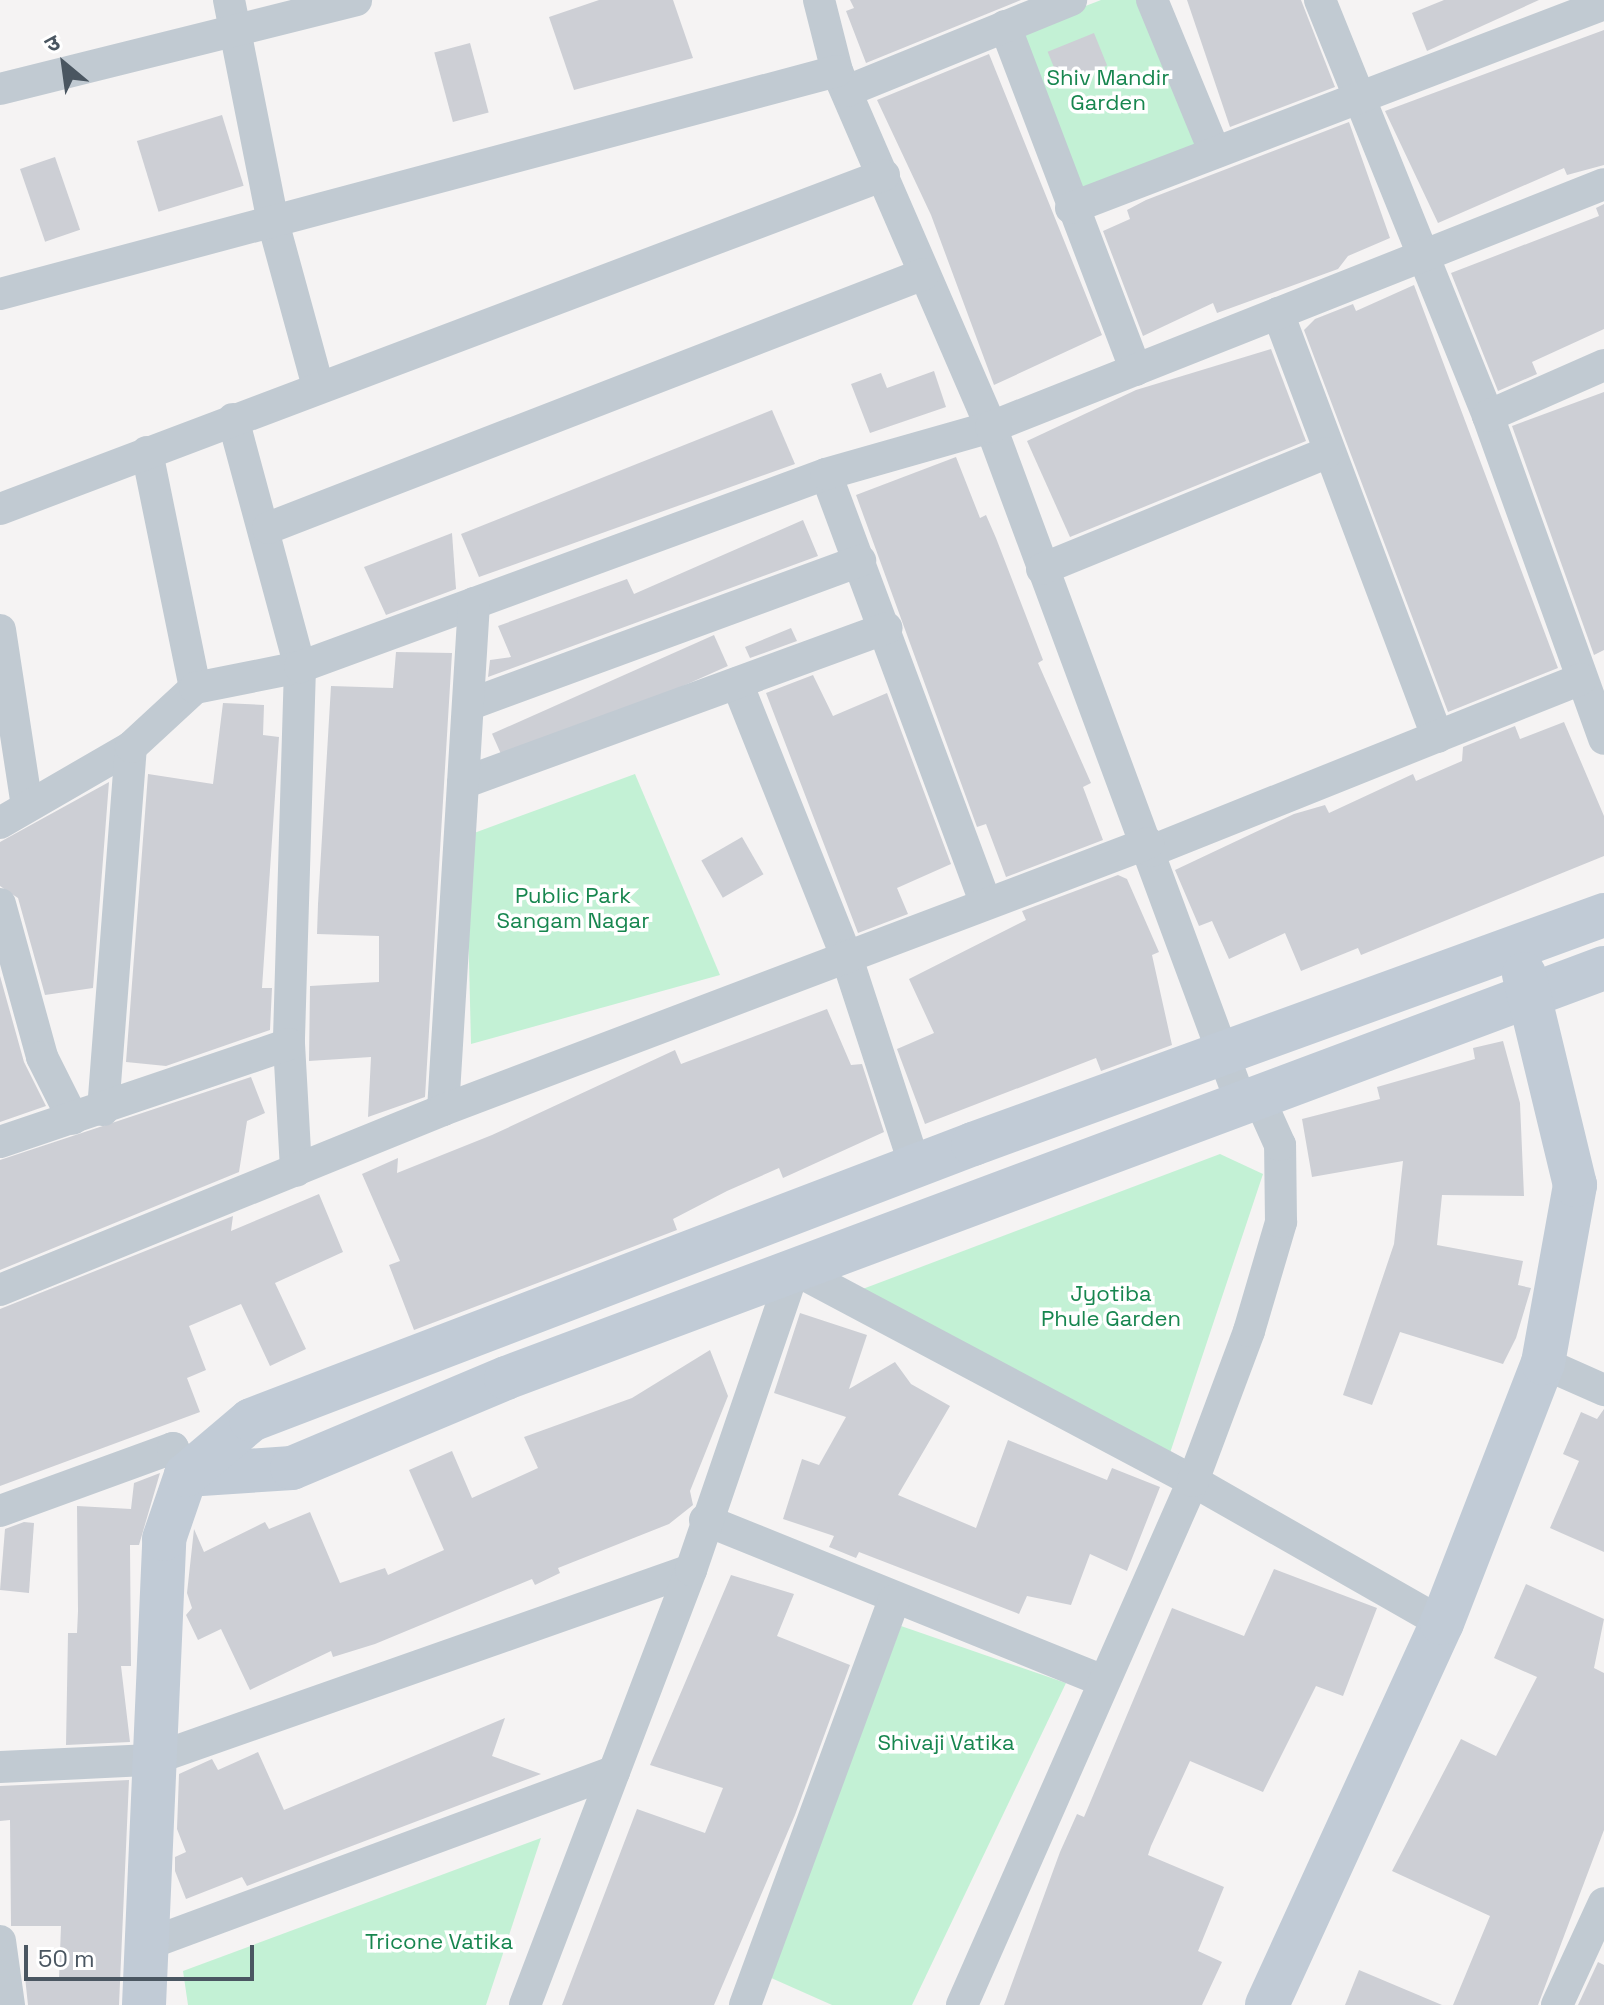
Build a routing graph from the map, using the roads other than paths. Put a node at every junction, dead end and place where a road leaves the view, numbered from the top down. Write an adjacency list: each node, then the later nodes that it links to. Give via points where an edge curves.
1 (229, 0): 9 (street)
2 (356, 0): 9 (street)
3 (819, 0): 10 (street)
4 (1071, 0): 8 (street)
5 (1152, 0): 13 (street)
6 (1320, 0): 12 (street)
7 (1604, 4): 12 (street)
8 (1005, 26): 10 (street); 16 (street)
9 (236, 31): 11 (street); 17 (street)
10 (842, 81): 14 (street); 17 (street)
11 (0, 89)
12 (1358, 100): 13 (street); 18 (street)
13 (1215, 153): 16 (street)
14 (884, 175): 19 (street); 24 (street)
15 (1604, 184): 18 (street)
16 (1071, 208): 23 (street)
17 (273, 222): 20 (street); 24 (street)
18 (1424, 255): 21 (street); 25 (street)
19 (924, 274): 27 (street); 32 (street)
20 (0, 294)
21 (1278, 313): 23 (street); 29 (street)
22 (1604, 365): 25 (street)
23 (1136, 370): 27 (street)
24 (318, 386): 26 (street)
25 (1488, 416): 39 (street)
26 (233, 419): 28 (street); 32 (street)
27 (991, 427): 30 (street); 34 (street)
28 (147, 452): 31 (street); 41 (street)
29 (1326, 453): 34 (street); 43 (street)
30 (826, 474): 33 (street); 35 (street)
31 (0, 509)
32 (268, 528): 38 (street)
33 (860, 561): 36 (street); 42 (street)
34 (1042, 569): 49 (street)
35 (474, 603): 38 (street); 42 (street)
36 (887, 628): 40 (street); 50 (street)
37 (0, 630): 47 (street)
38 (300, 667): 41 (street); 57 (street)
39 (1581, 679): 43 (street); 44 (street)
40 (737, 683): 46 (street); 54 (street)
41 (195, 688): 45 (street)
42 (468, 705): 46 (street)
43 (1437, 737): 49 (street)
44 (1604, 739)
45 (131, 747): 47 (street); 61 (street)
46 (463, 783): 60 (street)
47 (27, 806): 48 (street)
48 (0, 823)
49 (1150, 847): 50 (street); 58 (street)
50 (985, 902): 54 (street)
51 (0, 904): 61 (street, via 42,1057)
52 (1604, 915): 53 (street)
53 (1512, 948): 56 (street); 58 (street)
54 (846, 955): 60 (street); 63 (street)
55 (1604, 968): 56 (street)
56 (1535, 998): 59 (street); 65 (street)
57 (289, 1044): 61 (street); 64 (street)
58 (1224, 1053): 59 (street); 63 (street)
59 (1250, 1099): 66 (street); 71 (street, via 1280,1145 1281,1222)
60 (443, 1110): 64 (street)
61 (88, 1114): 62 (street)
62 (0, 1142)
63 (915, 1166): 70 (street, via 251,1420)
64 (296, 1171): 67 (street)
65 (1589, 1192): 68 (street)
66 (794, 1269): 70 (street, via 292,1468); 71 (street); 73 (street)
67 (0, 1290)
68 (1543, 1363): 69 (street); 76 (street)
69 (1604, 1390)
70 (186, 1475): 72 (street, via 173,1448); 78 (street, via 164,1539)
71 (1193, 1481): 76 (street); 77 (street)
72 (0, 1511)
73 (705, 1520): 74 (street); 75 (street)
74 (691, 1570): 78 (street); 80 (street)
75 (894, 1601): 77 (street); 85 (street)
76 (1442, 1623): 90 (street)
77 (1104, 1681): 89 (street)
78 (151, 1760): 79 (street); 84 (street)
79 (0, 1767)
80 (614, 1772): 84 (street); 88 (street)
81 (1604, 1903): 82 (street)
82 (1597, 1935): 91 (street)
83 (0, 1941): 86 (street)
84 (148, 1944): 87 (street)
85 (748, 2004)
86 (9, 2005)
87 (144, 2005)
88 (525, 2005)
89 (962, 2005)
90 (1267, 2005)
91 (1557, 2005)

